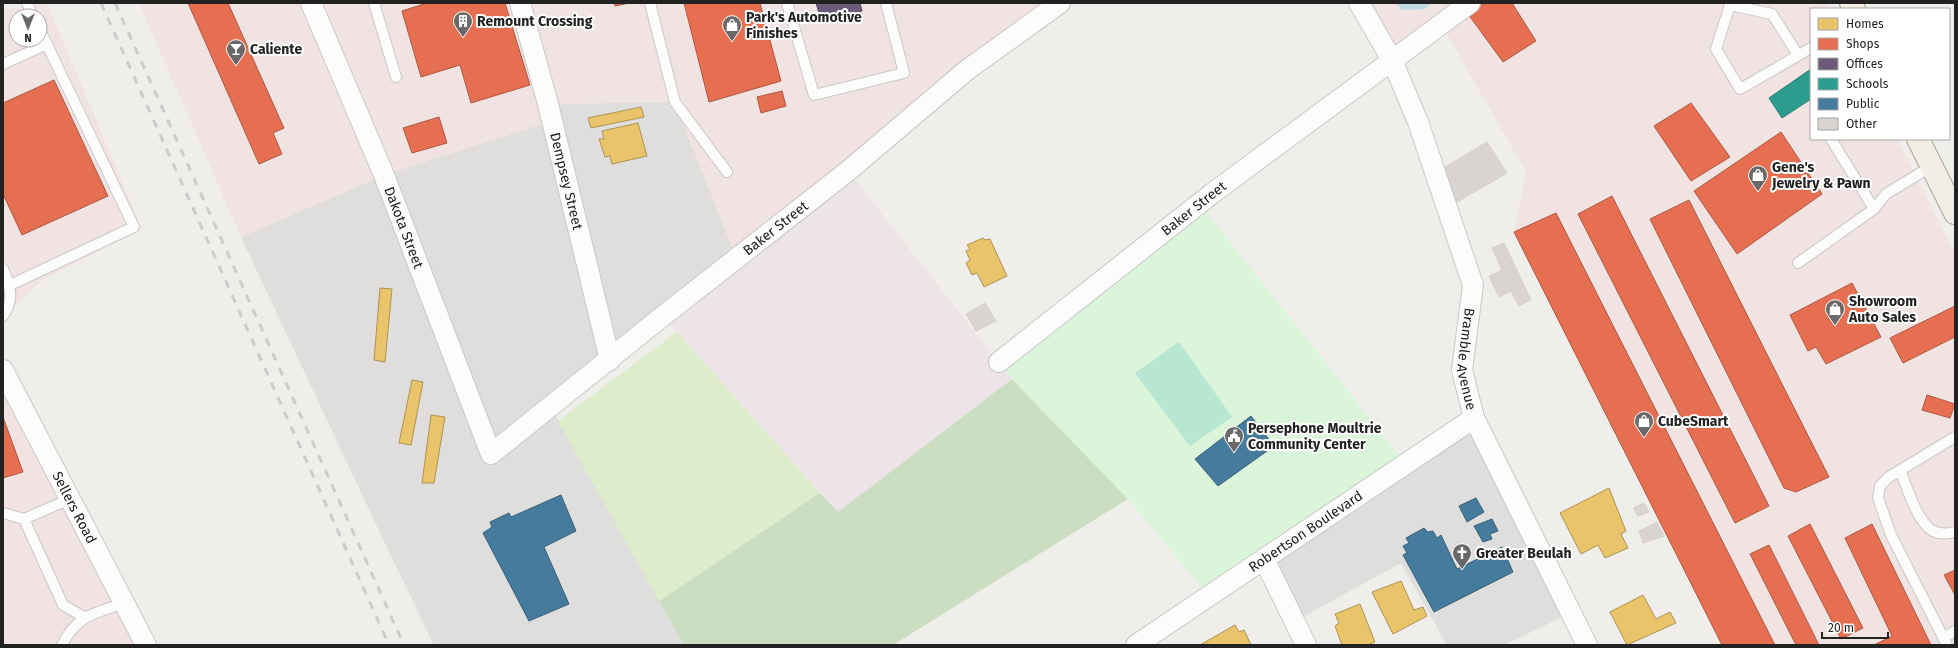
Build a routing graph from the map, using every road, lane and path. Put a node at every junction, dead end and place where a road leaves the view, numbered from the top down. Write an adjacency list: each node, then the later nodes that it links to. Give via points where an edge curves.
1 (311, 3): 33 (street, Dakota Street, via 384,175)
2 (374, 3): 17 (lane)
3 (520, 3): 28 (street, Dempsey Street, via 548,104)
4 (650, 3): 21 (lane, via 675,102)
5 (787, 3): 6 (lane, via 814,95 904,73)
6 (886, 3)
7 (1060, 3): 28 (street, Baker Street, via 967,70 848,171)
8 (1359, 3): 15 (street)
9 (1470, 3): 15 (street, Baker Street)
10 (1730, 4): 14 (lane, via 1772,14); 14 (lane, via 1716,49 1740,89)
11 (48, 46): 26 (lane, via 134,227)
12 (38, 48): 16 (lane)
13 (1810, 49): 14 (lane)
14 (1798, 55)
15 (1392, 60): 29 (street, Baker Street, via 1214,192); 31 (street, Bramble Avenue, via 1418,122 1473,286 1462,370)
16 (3, 64)
17 (396, 77)
18 (1832, 140): 22 (lane)
19 (1919, 140): 20 (main road)
20 (1932, 166): 22 (lane, via 1886,194); 23 (main road)
21 (727, 172)
22 (1874, 209): 24 (lane)
23 (1955, 213)
24 (1798, 263)
25 (3, 269): 26 (lane)
26 (10, 285): 27 (lane, via 11,300)
27 (3, 316)
28 (610, 360): 33 (street, Baker Street)
29 (999, 362)
30 (3, 370): 35 (street, Sellers Road)
31 (1474, 418): 39 (street, Robertson Boulevard); 48 (street, Bramble Avenue)
32 (1955, 437): 34 (lane)
33 (491, 454)
34 (1900, 470): 38 (lane, via 1917,512 1933,531 1945,534); 43 (lane, via 1880,486 1878,498 1891,535)
35 (70, 499): 37 (lane); 40 (street, Sellers Road)
36 (3, 513): 37 (lane)
37 (24, 519): 41 (lane, via 63,605)
38 (1955, 532)
39 (1264, 559): 46 (street, Robertson Boulevard); 47 (street)
40 (124, 602): 41 (lane); 45 (street, Sellers Road)
41 (84, 617): 44 (lane)
42 (1955, 630): 43 (lane)
43 (1945, 641)
44 (62, 645)
45 (146, 645)
46 (1136, 645)
47 (1306, 645)
48 (1587, 645)

